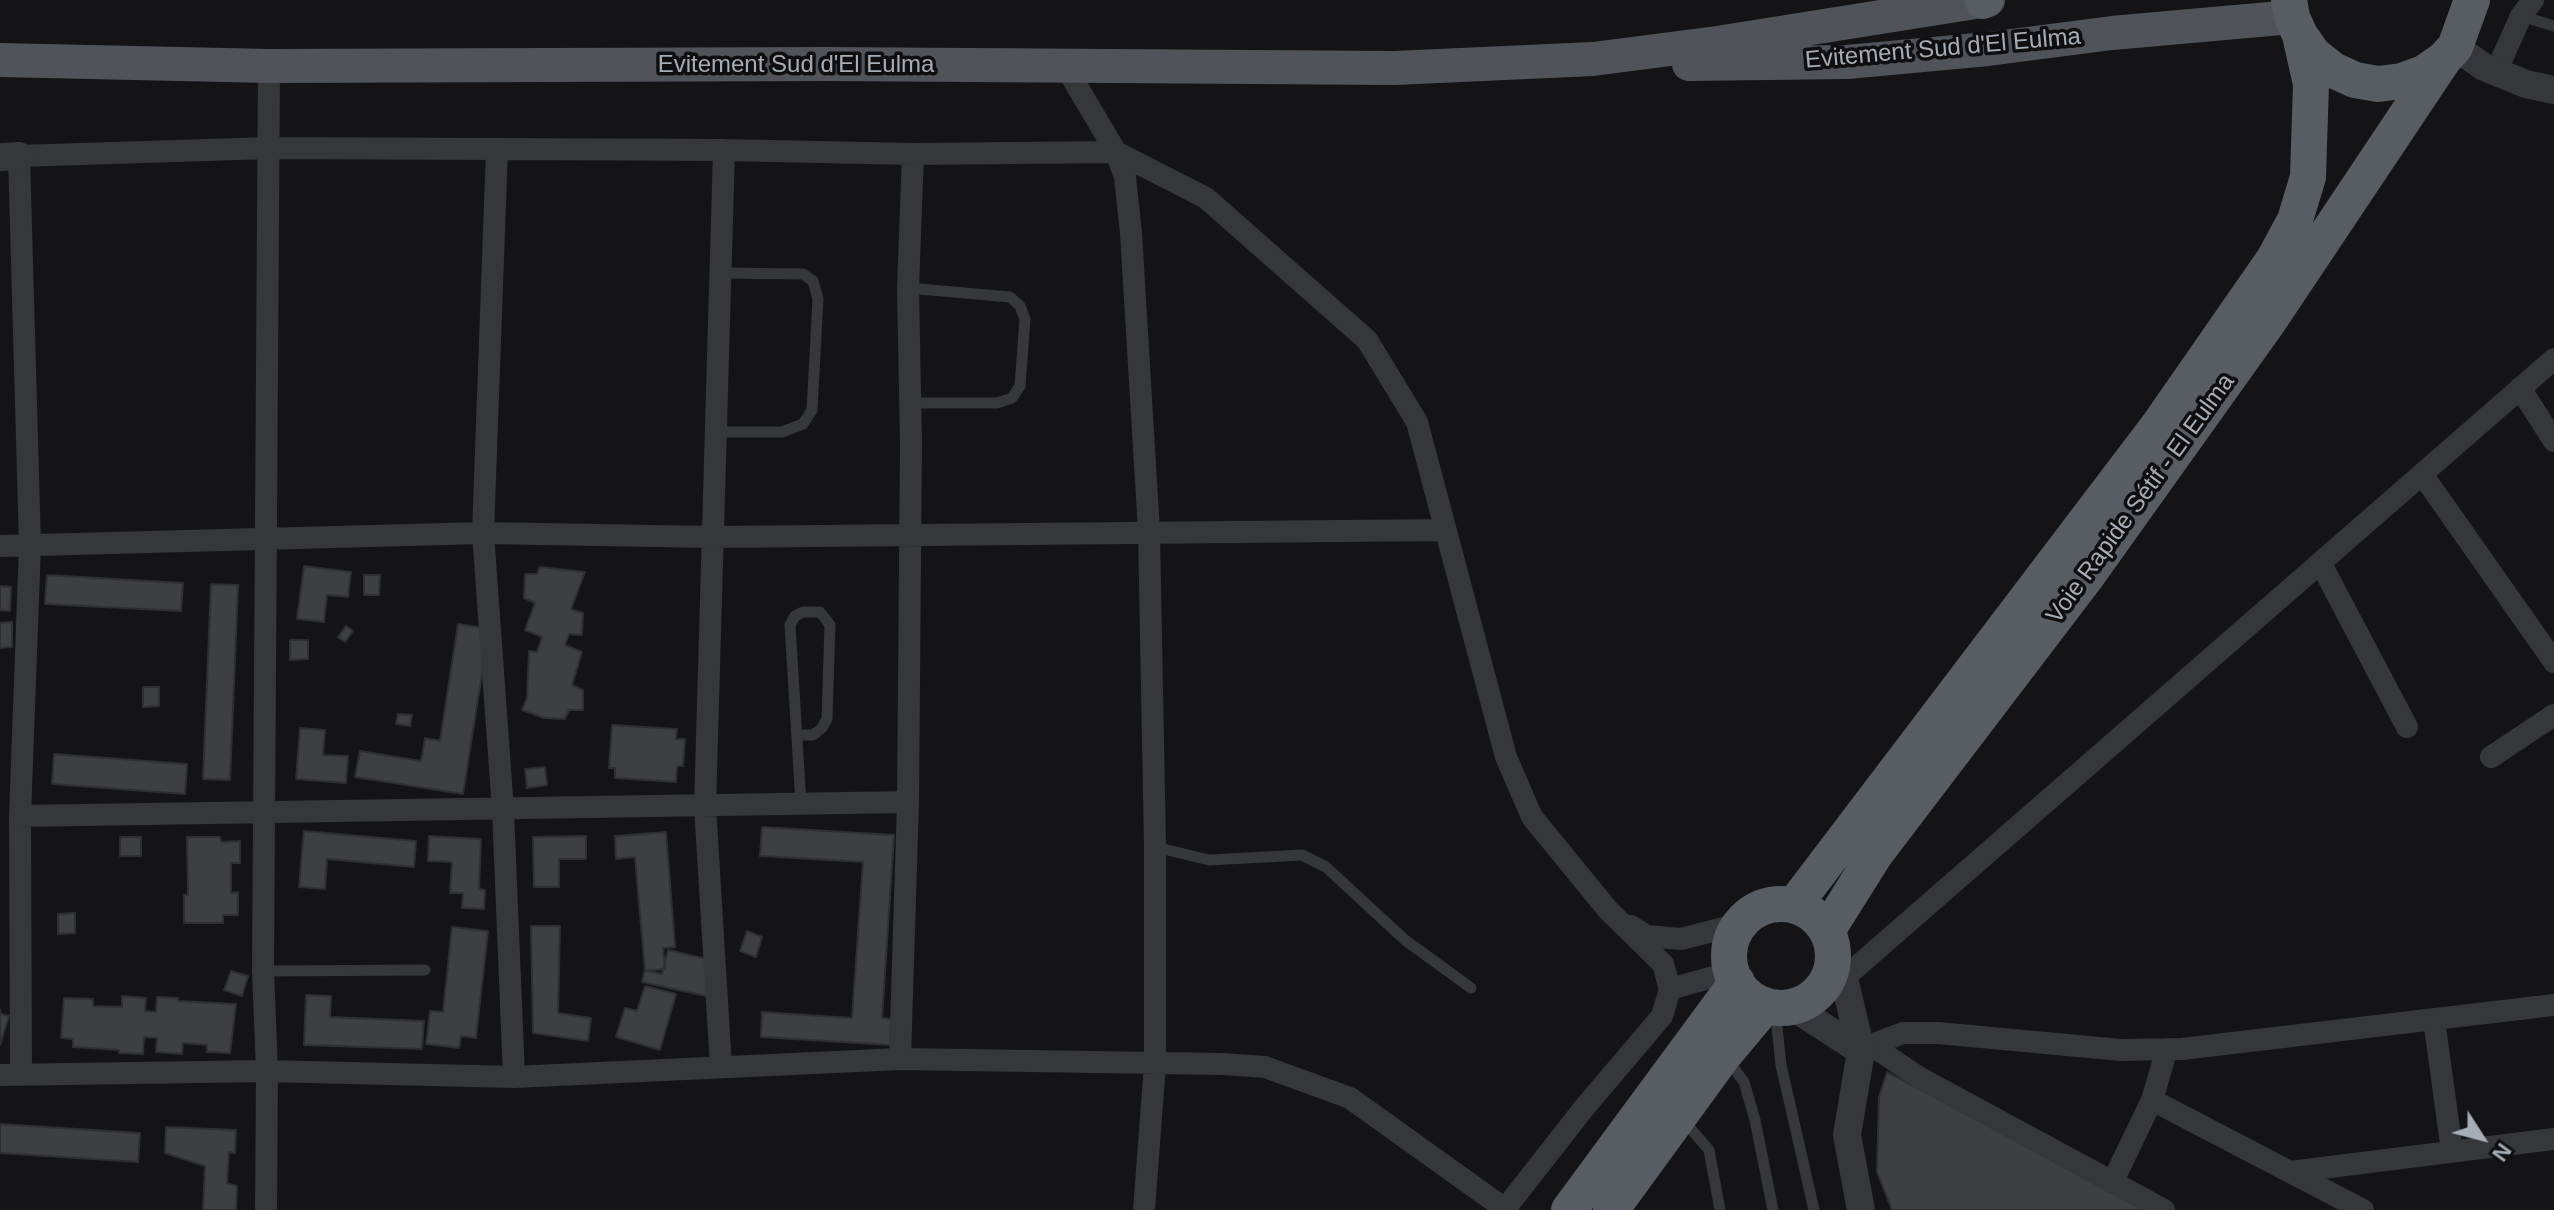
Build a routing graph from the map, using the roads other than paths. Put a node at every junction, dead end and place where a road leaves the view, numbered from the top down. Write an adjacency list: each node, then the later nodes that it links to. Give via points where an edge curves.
1 (1985, 0): 7 (main road, Evitement Sud d'El Eulma)
2 (2472, 0): 6 (highway, Voie Rapide Sétif - El Eulma)
3 (2527, 8): 5 (lane); 11 (street)
4 (2294, 17): 6 (highway, via 2314,55 2333,70 2366,82 2402,81 2424,73); 7 (main road, Evitement Sud d'El Eulma, via 1847,62 1720,65); 48 (highway, Voie Rapide Sétif - El Eulma, via 2311,84 2308,177 2295,220 2274,259 2158,426)
5 (2554, 26)
6 (2449, 53): 11 (street); 51 (highway, Voie Rapide Sétif - El Eulma, via 2269,321 2087,576 1876,853)
7 (1593, 59): 10 (main road, Evitement Sud d'El Eulma, via 1395,68)
8 (0, 60): 9 (main road, Evitement Sud d'El Eulma)
9 (269, 66): 10 (main road, Evitement Sud d'El Eulma); 13 (street)
10 (1065, 66): 16 (street)
11 (2496, 72): 12 (street)
12 (2554, 90)
13 (269, 148): 14 (street); 18 (street); 32 (street)
14 (497, 149): 15 (street); 29 (street)
15 (724, 150): 17 (street); 19 (street)
16 (1116, 152): 17 (street); 27 (street, via 1206,198 1367,340 1417,422); 28 (street, via 1125,177 1131,233)
17 (913, 154): 20 (street)
18 (10, 156): 33 (street)
19 (720, 273): 24 (street); 24 (lane, via 803,274 813,281 818,299 812,410 803,424 782,432)
20 (908, 288): 23 (street); 23 (lane, via 1010,297 1025,319 1020,386 1012,398 997,403)
21 (2554, 359): 22 (street)
22 (2520, 388): 25 (street); 26 (street)
23 (910, 403): 30 (street)
24 (715, 432): 31 (street)
25 (2554, 441)
26 (2422, 474): 35 (street); 36 (street)
27 (1445, 530): 28 (street); 49 (street, via 1506,757 1532,817)
28 (1149, 531): 30 (street); 47 (street)
29 (483, 533): 31 (street); 32 (street); 44 (street)
30 (910, 535): 31 (street); 41 (street)
31 (712, 537): 43 (street)
32 (265, 540): 33 (street); 45 (street)
33 (30, 545): 34 (street); 46 (street)
34 (0, 546)
35 (2321, 564): 38 (street); 51 (street)
36 (2554, 662)
37 (2554, 715): 40 (street)
38 (2407, 727)
39 (798, 735): 39 (lane, via 790,625 803,612 820,612 830,625 827,719 813,735); 42 (lane)
40 (2491, 757)
41 (908, 802): 42 (street); 63 (street)
42 (801, 804): 43 (street)
43 (705, 806): 44 (street); 65 (street)
44 (503, 810): 45 (street); 68 (street)
45 (265, 812): 46 (street); 53 (street)
46 (20, 816): 67 (street)
47 (1155, 847): 55 (lane, via 1209,860 1302,855 1326,867 1405,940); 64 (street)
48 (1795, 904): 50 (highway, via 1768,905); 51 (highway, via 1816,917)
49 (1608, 910): 50 (street, via 1647,936 1681,939); 56 (street, via 1663,964)
50 (1740, 924): 54 (highway, via 1729,956)
51 (1835, 952): 58 (highway, via 1825,985 1811,999); 60 (street)
52 (425, 970): 53 (lane)
53 (263, 971): 66 (street)
54 (1734, 977): 56 (street); 58 (highway, via 1741,989); 78 (highway)
55 (1471, 988)
56 (1670, 989): 77 (street, via 1662,1016)
57 (2554, 1005): 59 (street)
58 (1778, 1007): 60 (street); 62 (highway); 82 (lane, via 1781,1065)
59 (2434, 1020): 61 (street); 72 (street)
60 (1866, 1048): 61 (street, via 1903,1033 1926,1033 2121,1050); 74 (street); 83 (street, via 1847,1135)
61 (2167, 1049): 69 (street)
62 (1724, 1055): 70 (highway); 81 (lane, via 1744,1082)
63 (900, 1059): 64 (street); 65 (street)
64 (1155, 1064): 76 (street); 77 (street, via 1265,1067 1350,1098)
65 (721, 1067): 68 (street)
66 (267, 1071): 67 (street); 68 (street); 75 (street)
67 (11, 1075)
68 (514, 1077)
69 (2152, 1100): 73 (street); 74 (street)
70 (1679, 1117): 79 (highway); 80 (lane, via 1709,1150)
71 (2554, 1139): 72 (street)
72 (2452, 1151): 73 (street)
73 (2290, 1172): 85 (street)
74 (2112, 1183): 84 (street)
75 (266, 1210)
76 (1144, 1210)
77 (1505, 1210)
78 (1569, 1210)
79 (1611, 1210)
80 (1720, 1210)
81 (1773, 1210)
82 (1814, 1210)
83 (1861, 1210)
84 (2164, 1210)
85 (2363, 1210)

